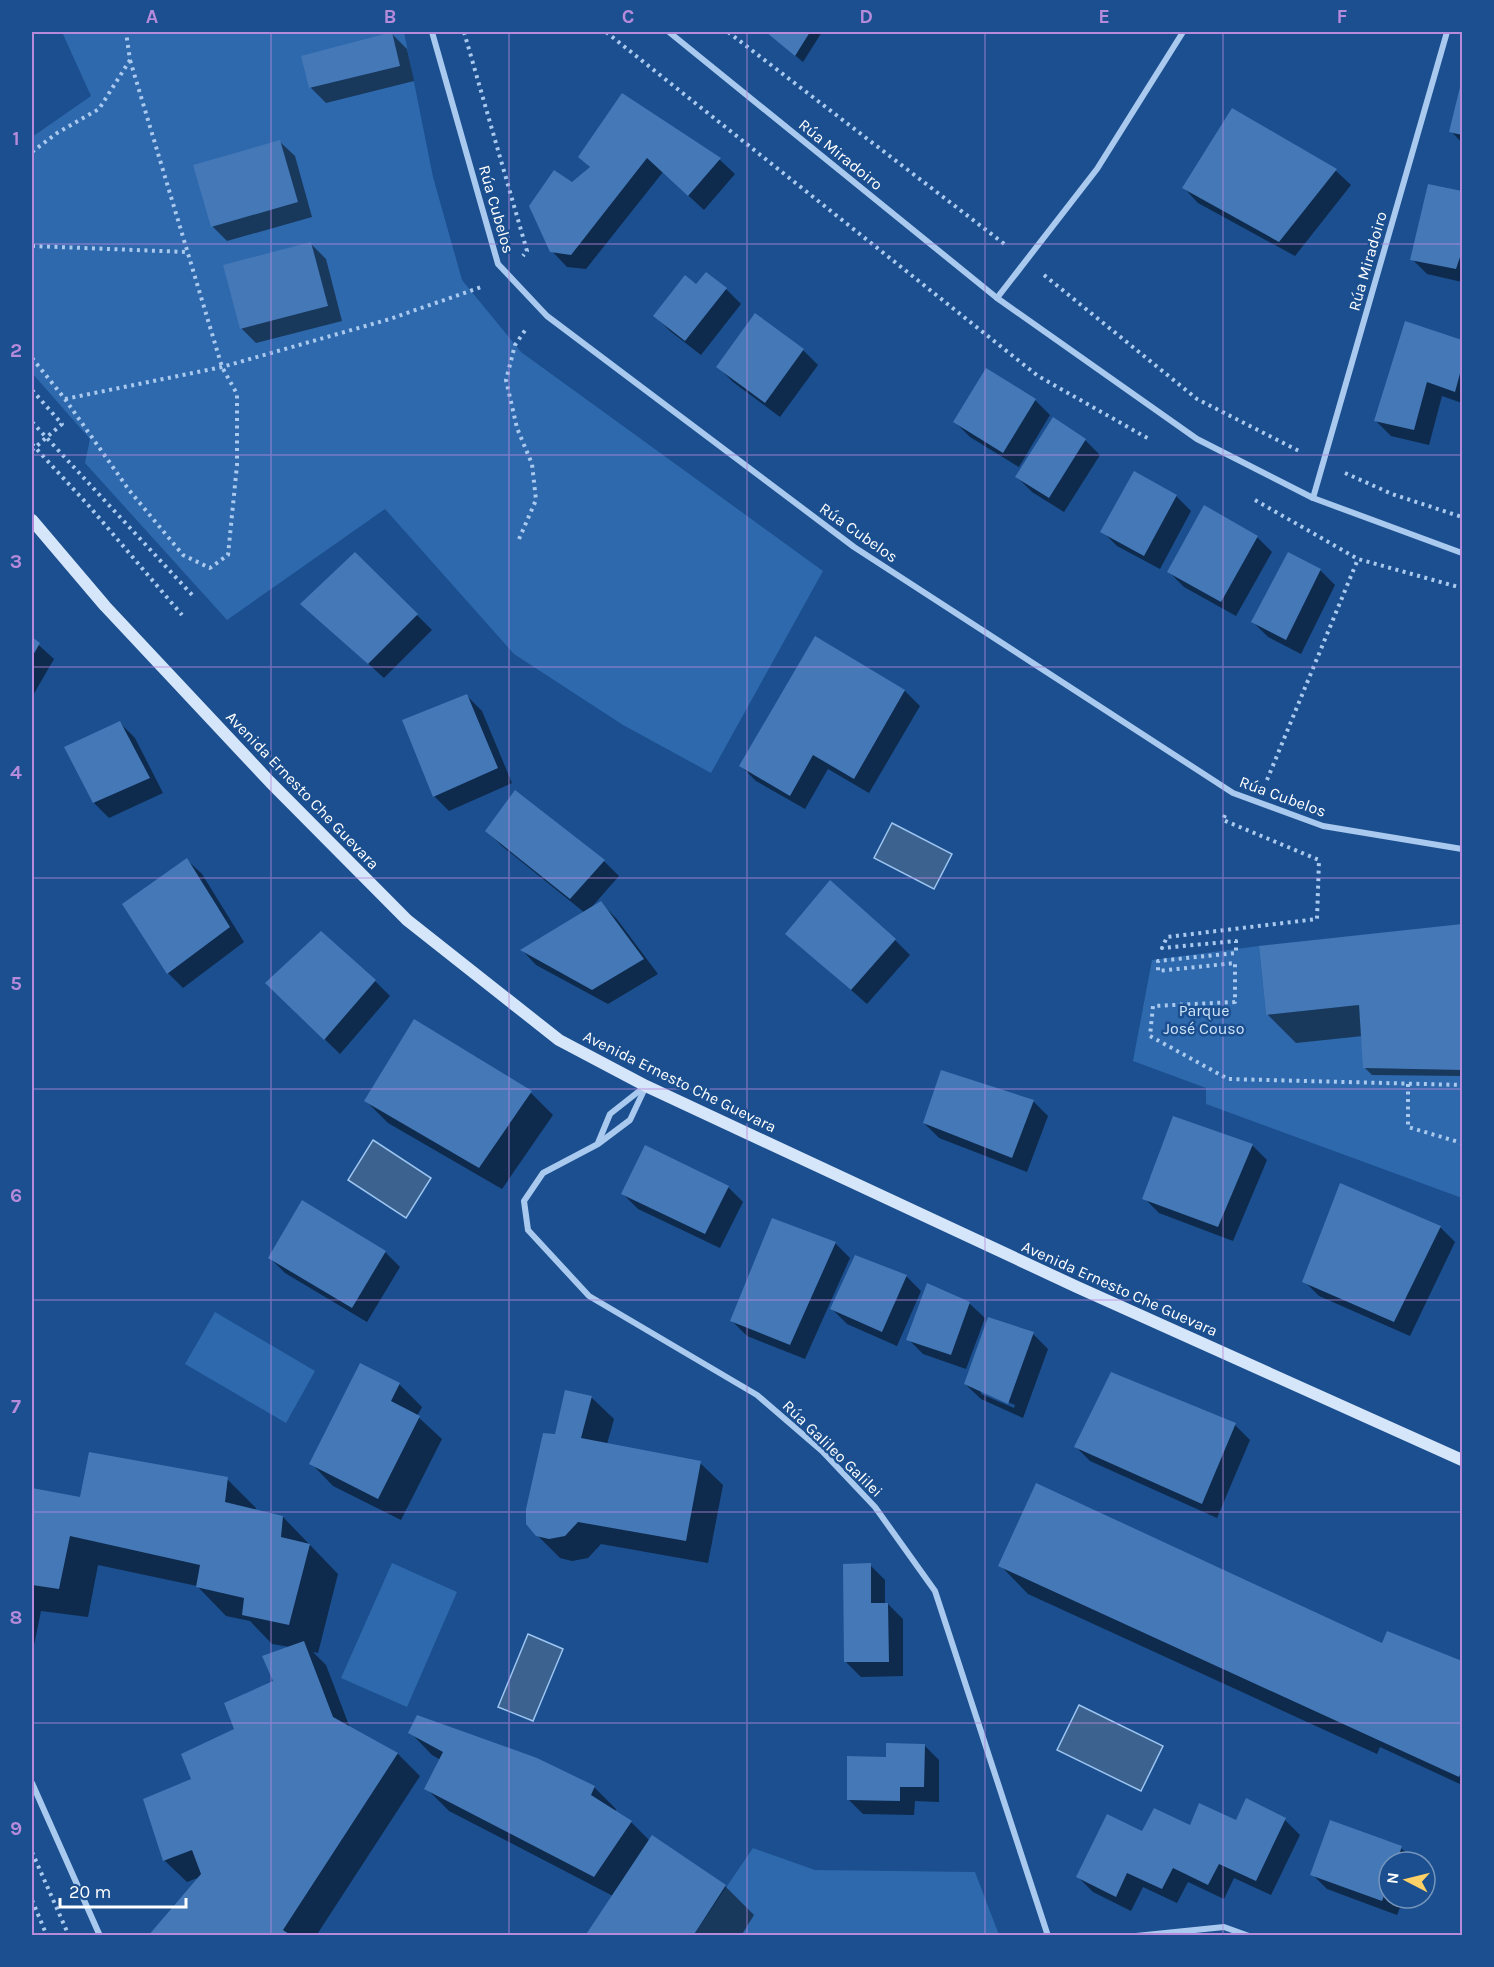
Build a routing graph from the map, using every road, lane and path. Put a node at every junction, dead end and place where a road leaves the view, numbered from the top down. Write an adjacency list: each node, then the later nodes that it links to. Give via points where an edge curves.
1 (126, 32): 8 (path)
2 (432, 32): 13 (street, Rúa Cubelos, via 498,264)
3 (464, 32): 13 (path, via 527,251)
4 (669, 32): 14 (street, Rúa Miradoiro)
5 (728, 32): 12 (path)
6 (1183, 32): 12 (street, via 1098,169)
7 (1447, 32): 24 (street, Rúa Miradoiro)
8 (130, 60): 9 (path, via 99,109); 11 (path)
9 (32, 153)
10 (32, 246): 11 (path)
11 (187, 252): 17 (path)
12 (1026, 260): 14 (street); 24 (path, via 1197,399)
13 (511, 277): 15 (street, Rúa Cubelos); 17 (path, via 390,319)
14 (997, 298): 25 (street, Rúa Miradoiro, via 1197,439)
15 (539, 308): 28 (path, via 515,345 506,380 517,428 532,464 536,500); 34 (street, Rúa Cubelos, via 854,547)
16 (32, 358): 19 (path)
17 (222, 367): 19 (path); 19 (path, via 237,394 237,465 228,555 210,568 183,555 129,490)
18 (32, 390): 21 (path, via 62,424)
19 (65, 399)
20 (32, 422): 21 (path)
21 (46, 437): 23 (path); 31 (path)
22 (32, 444): 32 (path)
23 (32, 450)
24 (1323, 464): 25 (street, Rúa Miradoiro); 26 (path, via 1392,494)
25 (1313, 498): 29 (street, Rúa Miradoiro)
26 (1462, 517)
27 (32, 520): 38 (main road, Avenida Ernesto Che Guevara, via 112,614 407,920 558,1040)
28 (519, 539)
29 (1462, 553)
30 (1462, 588): 33 (path, via 1358,559)
31 (195, 598)
32 (182, 615)
33 (1274, 761)
34 (1233, 793): 35 (street, Rúa Cubelos, via 1323,826); 36 (path, via 1223,820 1319,860 1317,919 1167,937 1162,948 1236,941 1236,953 1158,961 1158,971 1235,963 1235,1002 1153,1006 1150,1036 1228,1079)
35 (1462, 849)
36 (1408, 1084): 37 (path); 39 (path, via 1408,1127)
37 (1462, 1085)
38 (646, 1086): 40 (street, Rúa Galileo Galilei, via 630,1120); 40 (street, via 610,1114); 41 (main road, Avenida Ernesto Che Guevara, via 1077,1287)
39 (1462, 1143)
40 (598, 1144): 48 (street, Rúa Galileo Galilei, via 543,1173 524,1202 528,1230 589,1296 757,1395 822,1451 875,1507 935,1591)
41 (1462, 1460)
42 (32, 1783): 47 (street)
43 (32, 1852): 46 (path)
44 (32, 1900): 45 (path)
45 (47, 1935)
46 (69, 1935)
47 (100, 1935)
48 (1048, 1935)
49 (1137, 1935): 50 (street, via 1224,1927)
50 (1248, 1935)

